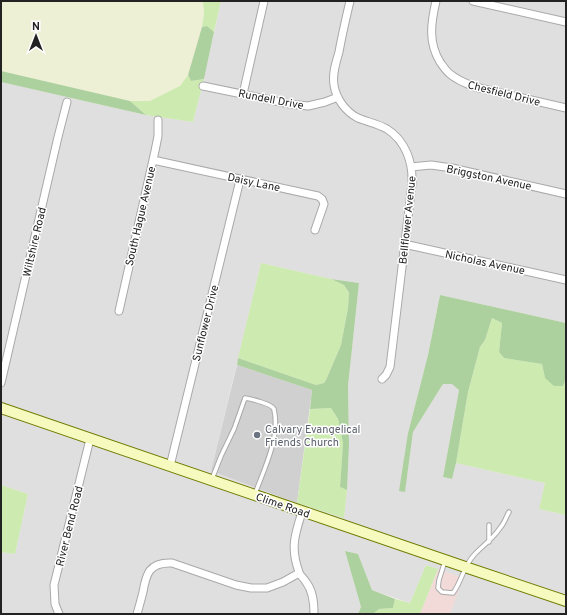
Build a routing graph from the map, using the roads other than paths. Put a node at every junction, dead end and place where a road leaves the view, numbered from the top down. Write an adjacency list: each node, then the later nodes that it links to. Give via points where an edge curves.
1 (264, 1): 7 (street)
2 (350, 1): 8 (street, Bellflower Avenue, via 334,73)
3 (436, 1): 10 (street, Chesfield Drive, via 432,20 432,43 436,56 449,74 475,87)
4 (473, 1): 5 (street)
5 (566, 22)
6 (203, 86): 7 (street, Rundell Drive)
7 (243, 94): 8 (street, Rundell Drive, via 308,106)
8 (338, 97): 13 (street, Bellflower Avenue, via 358,118 394,134 405,148)
9 (67, 102): 21 (street, Wiltshire Road)
10 (566, 108)
11 (158, 120): 12 (street, South Hague Avenue)
12 (153, 160): 14 (street, Daisy Lane); 19 (street, South Hague Avenue)
13 (411, 168): 15 (street, Briggston Avenue, via 431,165 452,168); 17 (street, Bellflower Avenue, via 412,184)
14 (240, 180): 16 (street, Daisy Lane, via 318,196 324,204); 24 (street, Sunflower Drive)
15 (566, 194)
16 (315, 230)
17 (404, 244): 18 (street, Nicholas Avenue); 20 (street, Bellflower Avenue, via 390,367)
18 (566, 280)
19 (119, 311)
20 (382, 379)
21 (1, 383)
22 (1, 408): 23 (main road, Clime Road)
23 (90, 439): 24 (main road, Clime Road); 35 (street, River Bend Road, via 54,585 55,604)
24 (170, 466): 25 (main road, Clime Road)
25 (212, 480): 26 (main road, Clime Road); 26 (lane, via 245,398 267,405 274,409 276,425 272,446)
26 (254, 495): 27 (main road, Clime Road)
27 (302, 512): 31 (main road, Clime Road); 33 (street, via 296,529 293,552)
28 (509, 512): 30 (lane, via 501,528)
29 (489, 525): 30 (lane)
30 (489, 542): 32 (lane)
31 (445, 560): 32 (main road, Clime Road); 32 (lane, via 438,588 442,592 453,594)
32 (465, 567): 34 (main road, Clime Road)
33 (299, 573): 36 (street, via 267,588 251,588 172,563 159,564 153,567 146,578); 37 (street, via 311,589)
34 (566, 601)
35 (59, 614)
36 (137, 614)
37 (314, 614)

